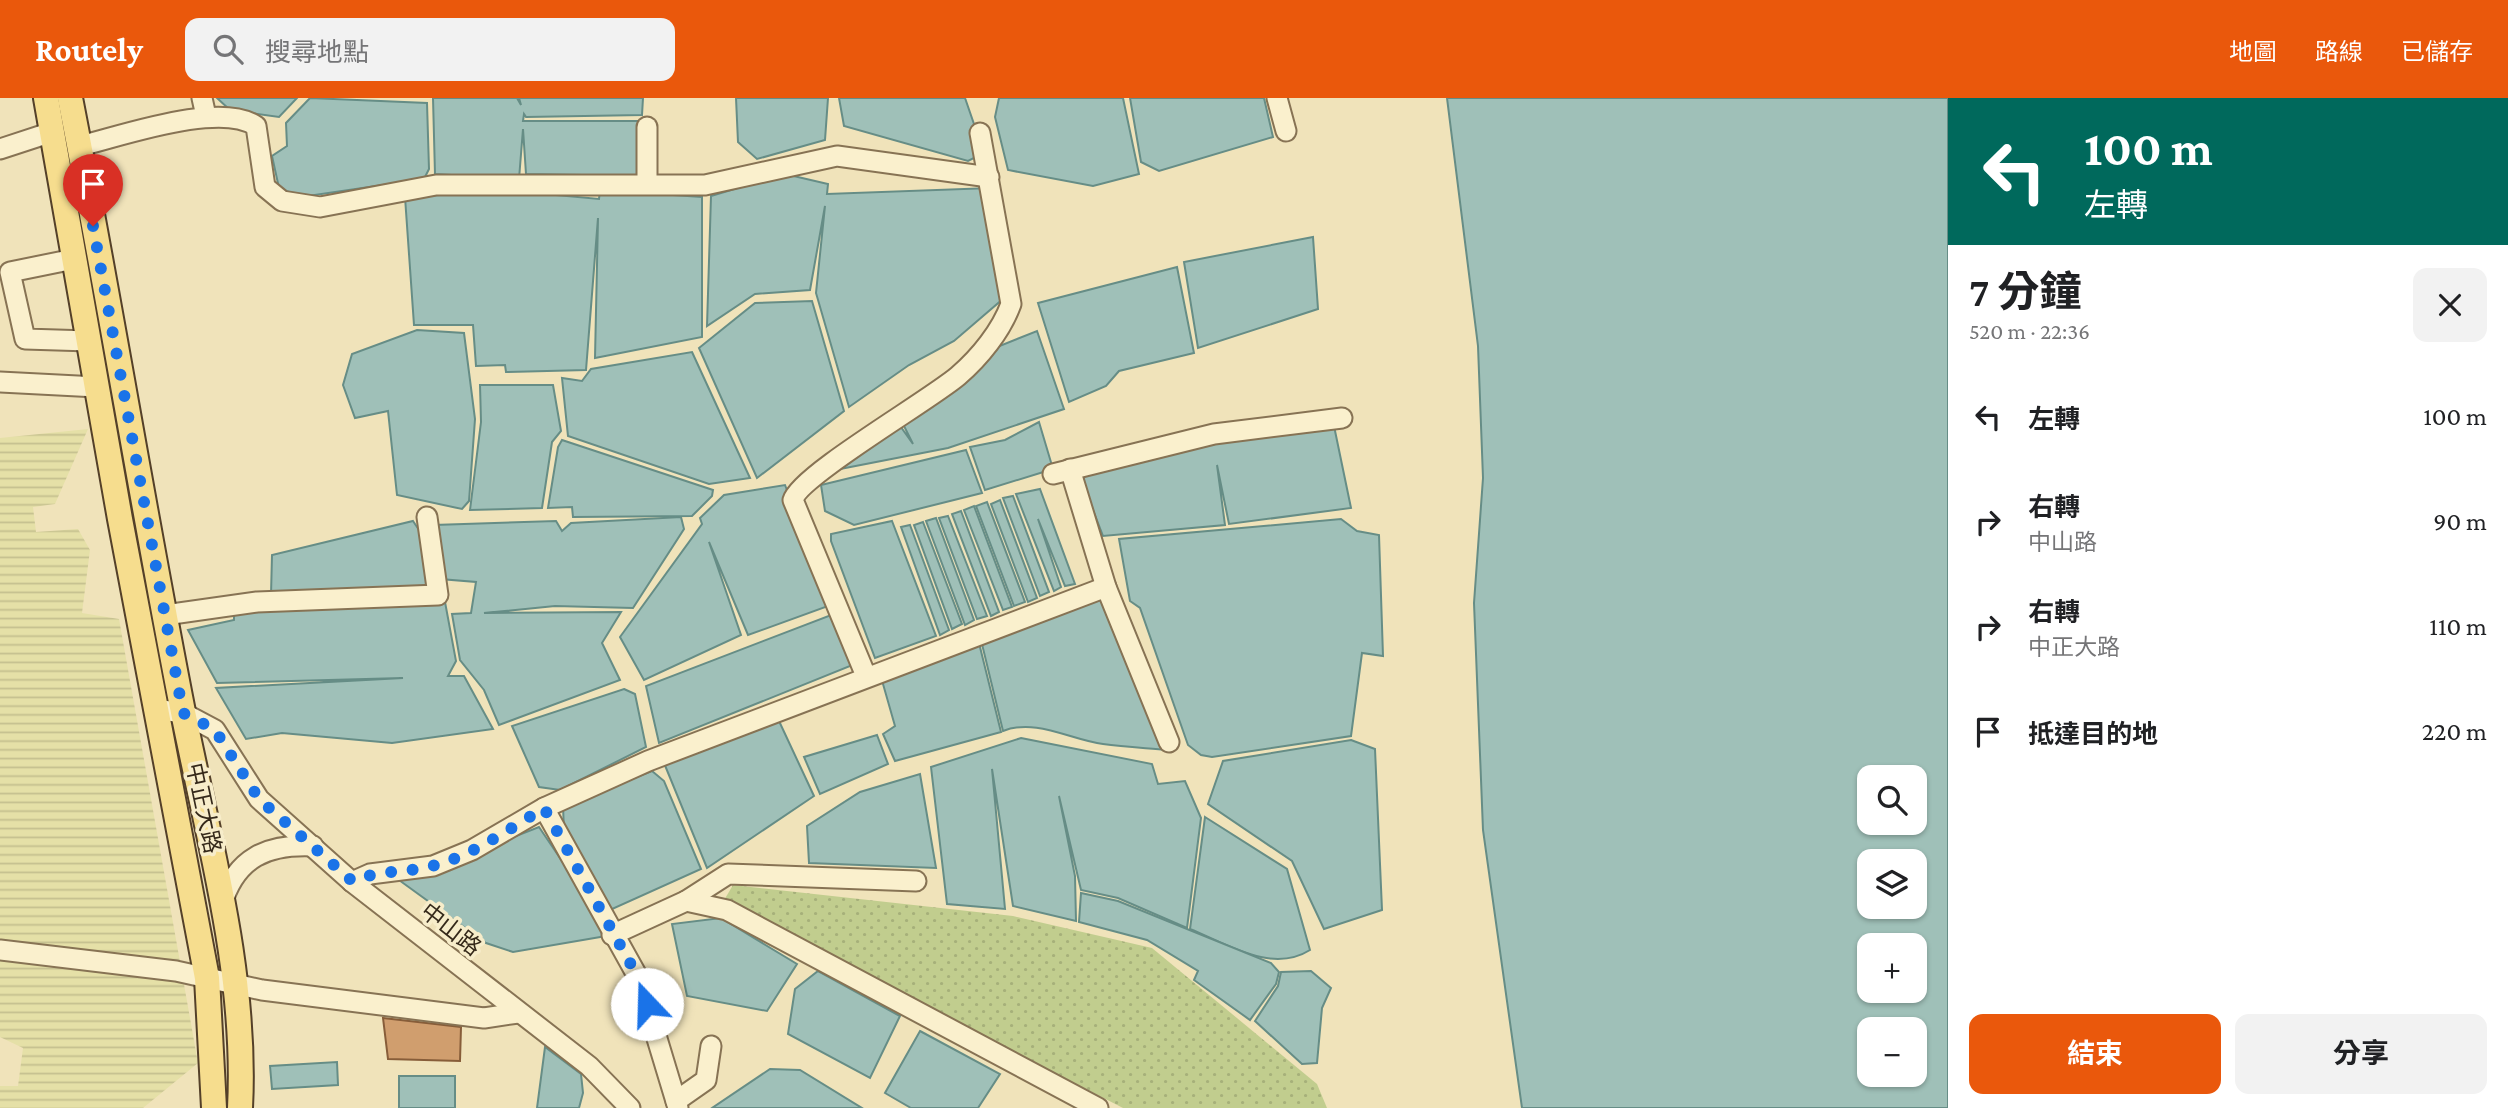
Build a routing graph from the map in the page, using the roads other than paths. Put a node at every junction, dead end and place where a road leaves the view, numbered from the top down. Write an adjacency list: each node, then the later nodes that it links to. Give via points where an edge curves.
1 (46, 98): 7 (main road, 中正大路)
2 (70, 98): 9 (main road, 中正大路)
3 (1277, 98): 6 (street)
4 (204, 107): 9 (street); 12 (street, via 256,126 265,187 282,201 320,207 436,184)
5 (647, 127): 12 (street)
6 (1286, 131)
7 (52, 132): 10 (street); 13 (main road, 中正大路)
8 (980, 132): 11 (street)
9 (80, 146): 15 (main road, 中正大路)
10 (0, 149)
11 (989, 177): 12 (street, via 837,156 705,185); 24 (street, via 1011,304 1003,326 959,375 827,468 795,493 793,500)
12 (647, 184)
13 (74, 259): 14 (street); 16 (main road, 中正大路)
14 (5, 272): 17 (street, via 25,339)
15 (107, 299): 16 (main road); 23 (main road, 中正大路)
16 (82, 303): 17 (main road, 中正大路)
17 (89, 341): 19 (main road, 中正大路)
18 (0, 382): 19 (street)
19 (97, 387): 25 (main road, 中正大路)
20 (1342, 418): 22 (street, via 1214,434 1061,472)
21 (427, 517): 23 (street, via 438,595 257,602)
22 (1106, 587): 24 (street); 27 (street)
23 (165, 615): 26 (main road, 中正大路)
24 (866, 676): 28 (street, via 648,761)
25 (155, 709): 26 (street, 中山路); 36 (main road, 中正大路)
26 (183, 713): 29 (street, 中山路, via 215,730 259,799); 33 (main road, 中正大路)
27 (1169, 741)
28 (544, 808): 30 (street, via 472,850 433,866 370,874); 34 (street)
29 (313, 846): 30 (street, 中山路); 33 (street, via 285,845 250,860 234,876)
30 (352, 881): 38 (street, 中山路)
31 (916, 881): 32 (street, via 728,874)
32 (686, 901): 34 (street); 44 (street, via 727,910)
33 (222, 905): 37 (main road, 中正大路)
34 (612, 935): 40 (street, via 639,979)
35 (0, 950): 36 (street)
36 (207, 978): 37 (street); 41 (main road, 中正大路)
37 (234, 984): 38 (street, via 484,1018); 42 (main road, 中正大路)
38 (518, 1013): 43 (street, 中山路, via 589,1066)
39 (711, 1046): 40 (street, via 706,1080)
40 (677, 1104)
41 (214, 1108)
42 (240, 1108)
43 (630, 1108)
44 (1098, 1108)

